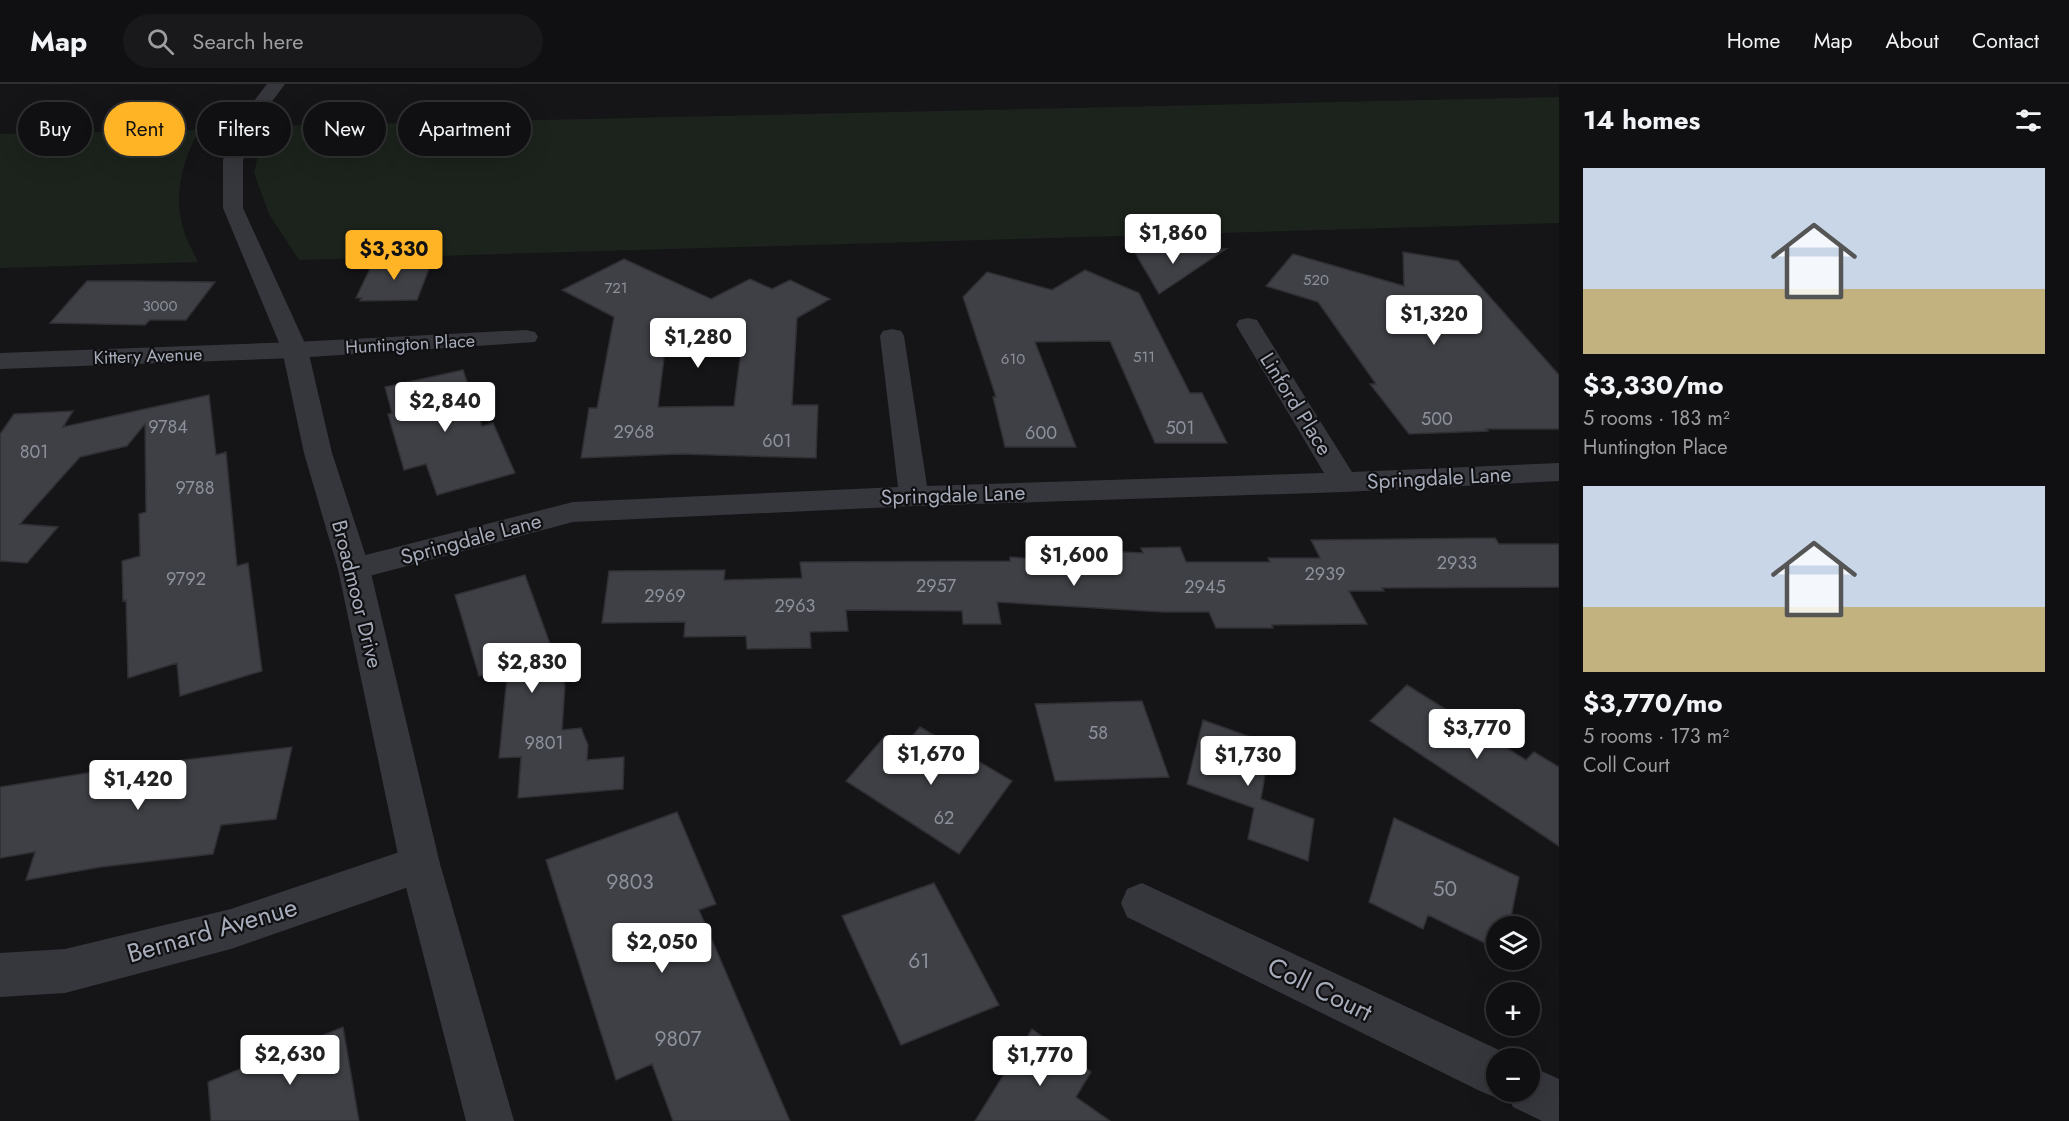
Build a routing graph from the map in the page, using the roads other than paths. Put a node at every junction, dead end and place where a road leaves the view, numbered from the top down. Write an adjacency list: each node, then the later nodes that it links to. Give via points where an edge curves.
1 (276, 84): 5 (street, Broadmoor Drive, via 247,122 233,160 233,208)
2 (1248, 325): 8 (street, Linford Place)
3 (892, 336): 9 (street)
4 (526, 338): 5 (street, Huntington Place)
5 (295, 350): 6 (street, Kittery Avenue); 10 (street, Broadmoor Drive, via 318,453)
6 (0, 361)
7 (1559, 472): 8 (street, Springdale Lane)
8 (1344, 482): 9 (street, Springdale Lane)
9 (914, 496): 10 (street, Springdale Lane, via 573,512)
10 (354, 569): 11 (street, Broadmoor Drive)
11 (420, 864): 13 (street, Bernard Avenue, via 231,929 65,971); 17 (street, Broadmoor Drive)
12 (1142, 903): 14 (street, Coll Court)
13 (0, 975)
14 (1486, 1069)
15 (1540, 1095): 16 (street)
16 (1559, 1104)
17 (490, 1121)

